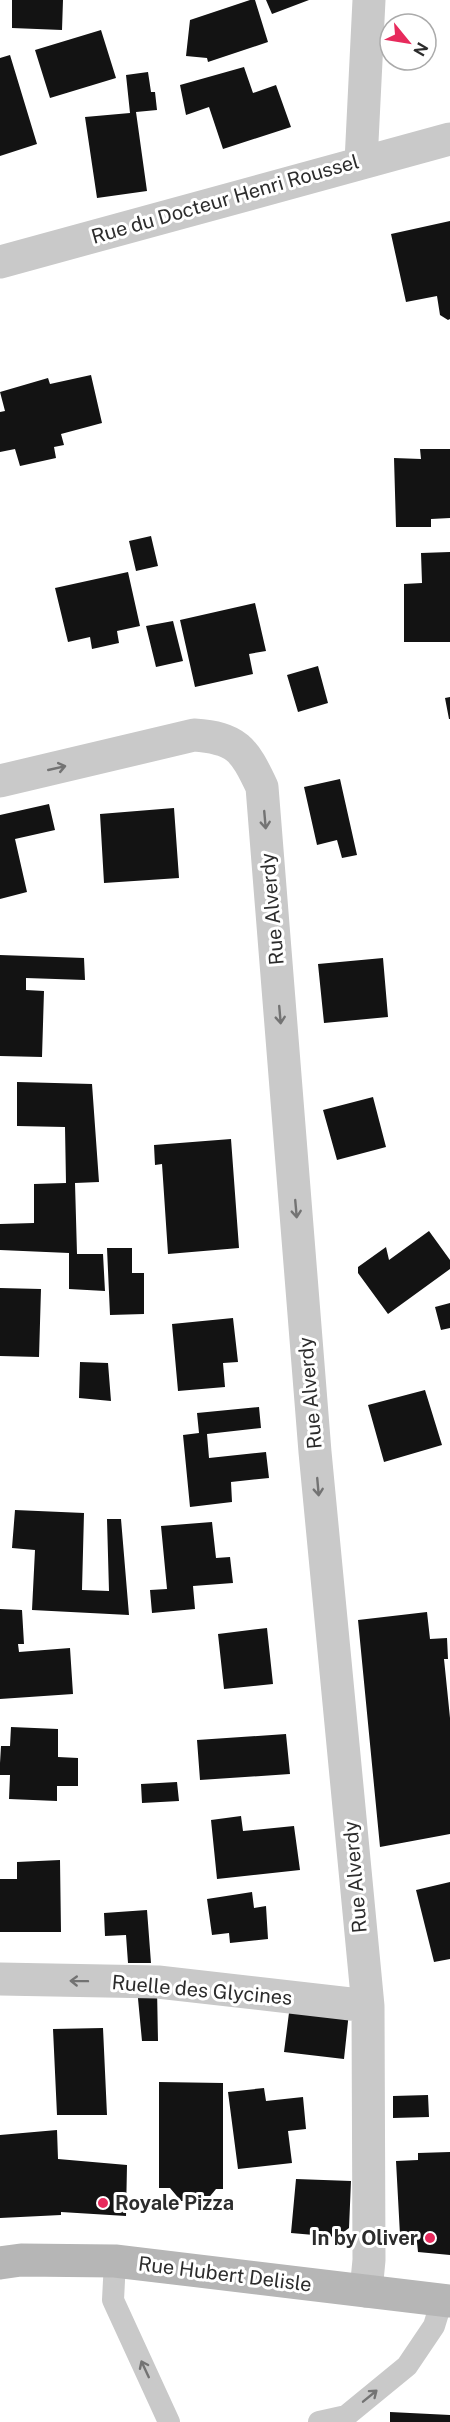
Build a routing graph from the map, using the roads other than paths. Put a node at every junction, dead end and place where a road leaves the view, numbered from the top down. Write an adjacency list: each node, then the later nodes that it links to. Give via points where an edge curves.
1 (369, 0): 3 (street)
2 (450, 139): 3 (street, Rue du Docteur Henri Roussel)
3 (361, 162): 4 (street, Rue du Docteur Henri Roussel)
4 (0, 262)
5 (0, 781): 7 (street, Rue Alverdy, one-way to 7, via 194,735 217,737 237,746 262,787 315,1452)
6 (0, 1979): 7 (street, Ruelle des Glycines, one-way to 6, via 158,1982)
7 (368, 2006): 10 (street, Rue Alverdy)
8 (115, 2261): 9 (main road, Rue Hubert Delisle); 10 (main road, Rue Hubert Delisle); 12 (lane, one-way to 8, via 113,2300)
9 (0, 2263)
10 (366, 2291): 11 (main road, Rue Hubert Delisle)
11 (446, 2300): 13 (lane, one-way to 11, via 346,2416 407,2366)
12 (169, 2422)
13 (319, 2422)

